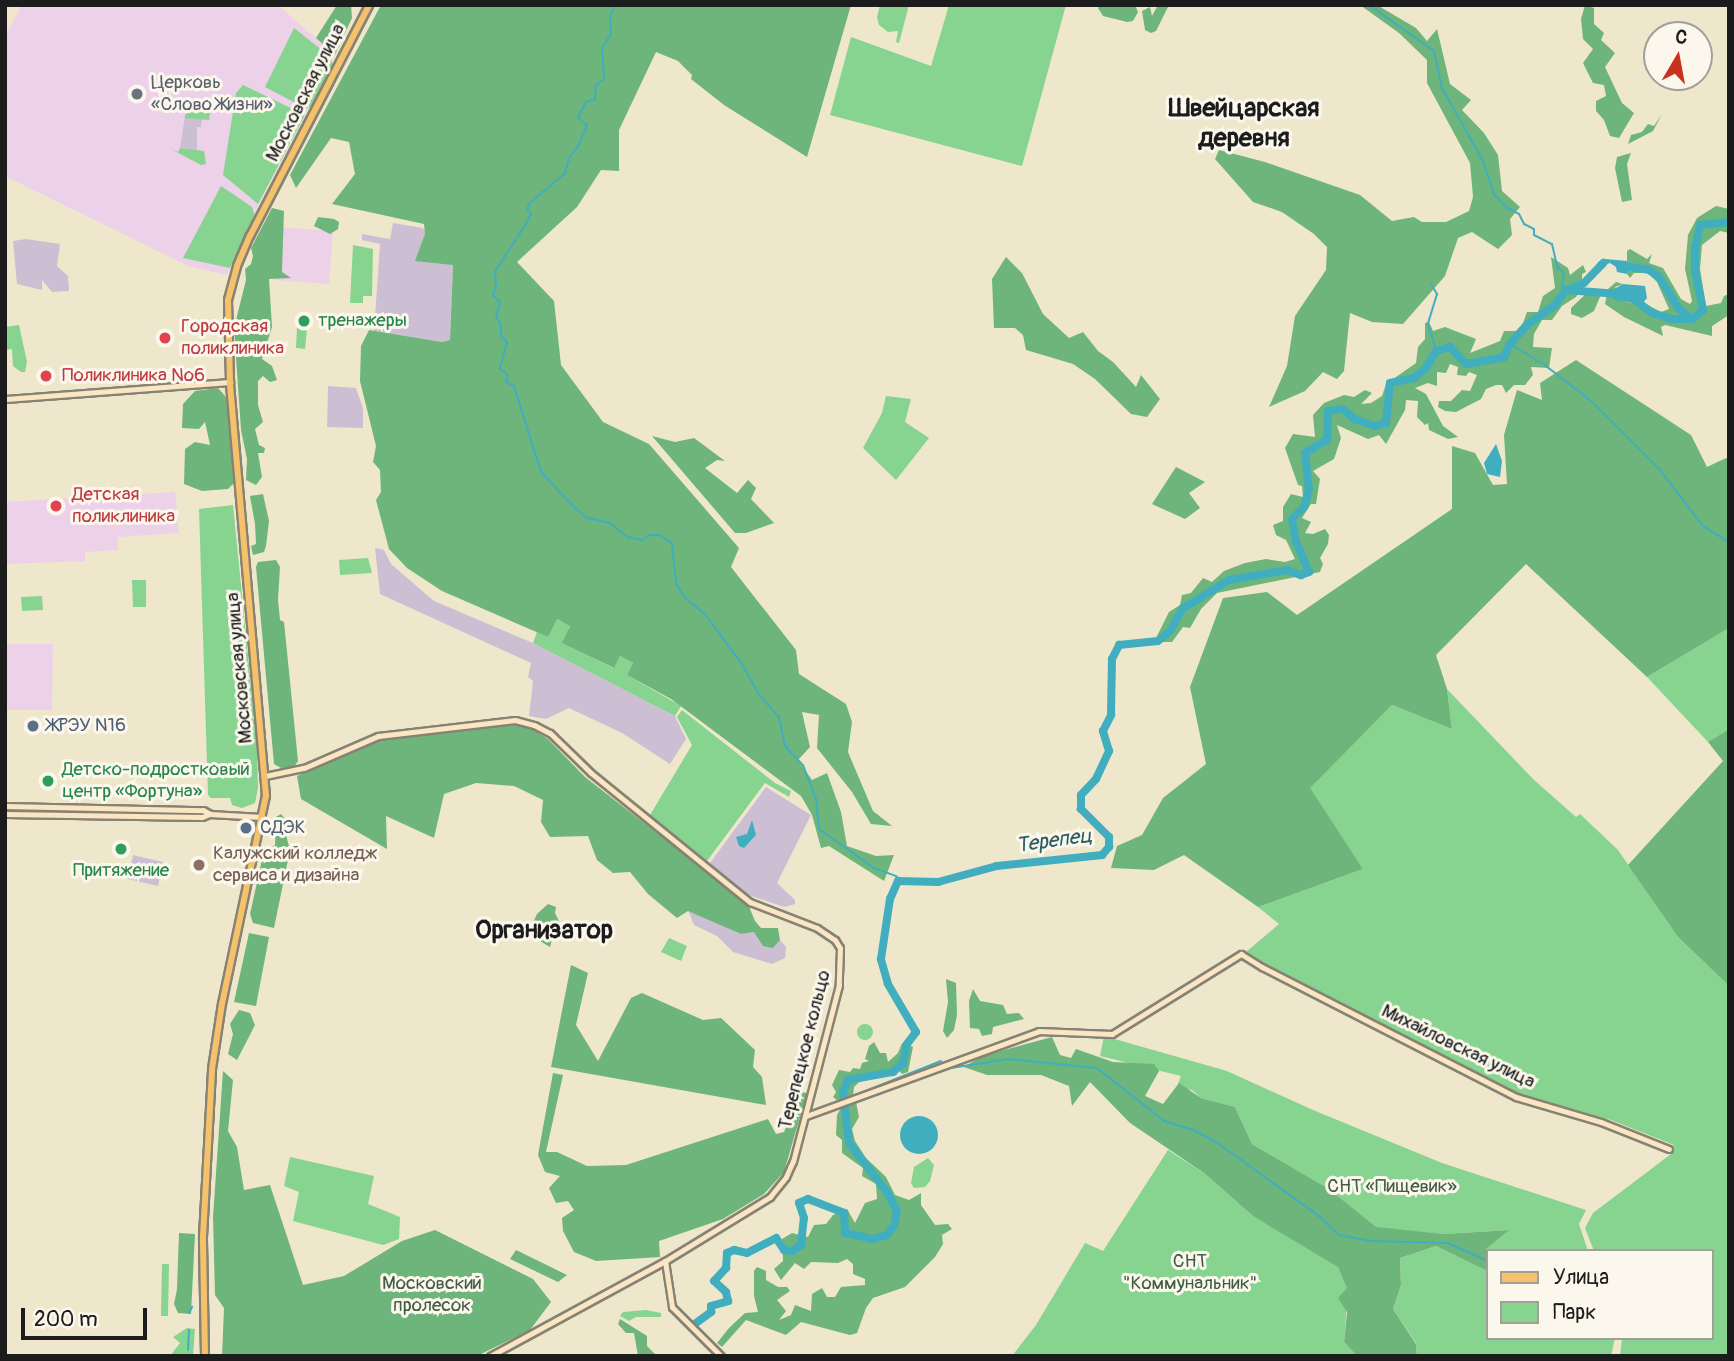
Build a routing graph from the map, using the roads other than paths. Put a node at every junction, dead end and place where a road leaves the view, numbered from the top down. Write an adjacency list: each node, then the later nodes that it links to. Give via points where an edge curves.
1 (369, 5): 2 (main road, Московская улица, via 237,266 228,300)
2 (230, 382): 3 (street); 4 (main road, Московская улица)
3 (5, 399)
4 (265, 776): 8 (main road, Московская улица); 9 (street, Терепецкое кольцо, via 304,768 378,736 515,720 550,733 590,773 750,902 817,928 835,940 842,956 839,985)
5 (5, 806): 7 (street, via 203,810)
6 (5, 814): 7 (street)
7 (210, 814): 8 (street)
8 (262, 817): 12 (main road, Московская улица, via 212,1069 203,1237)
9 (806, 1116): 10 (street, Михайловская улица, via 1039,1031 1112,1034 1241,954 1516,1097 1601,1122); 11 (street, Терепецкое кольцо, via 786,1177 770,1196)
10 (1669, 1149)
11 (666, 1261): 13 (street, Терепецкое кольцо); 14 (street, via 672,1307)
12 (205, 1356)
13 (490, 1356)
14 (721, 1356)

